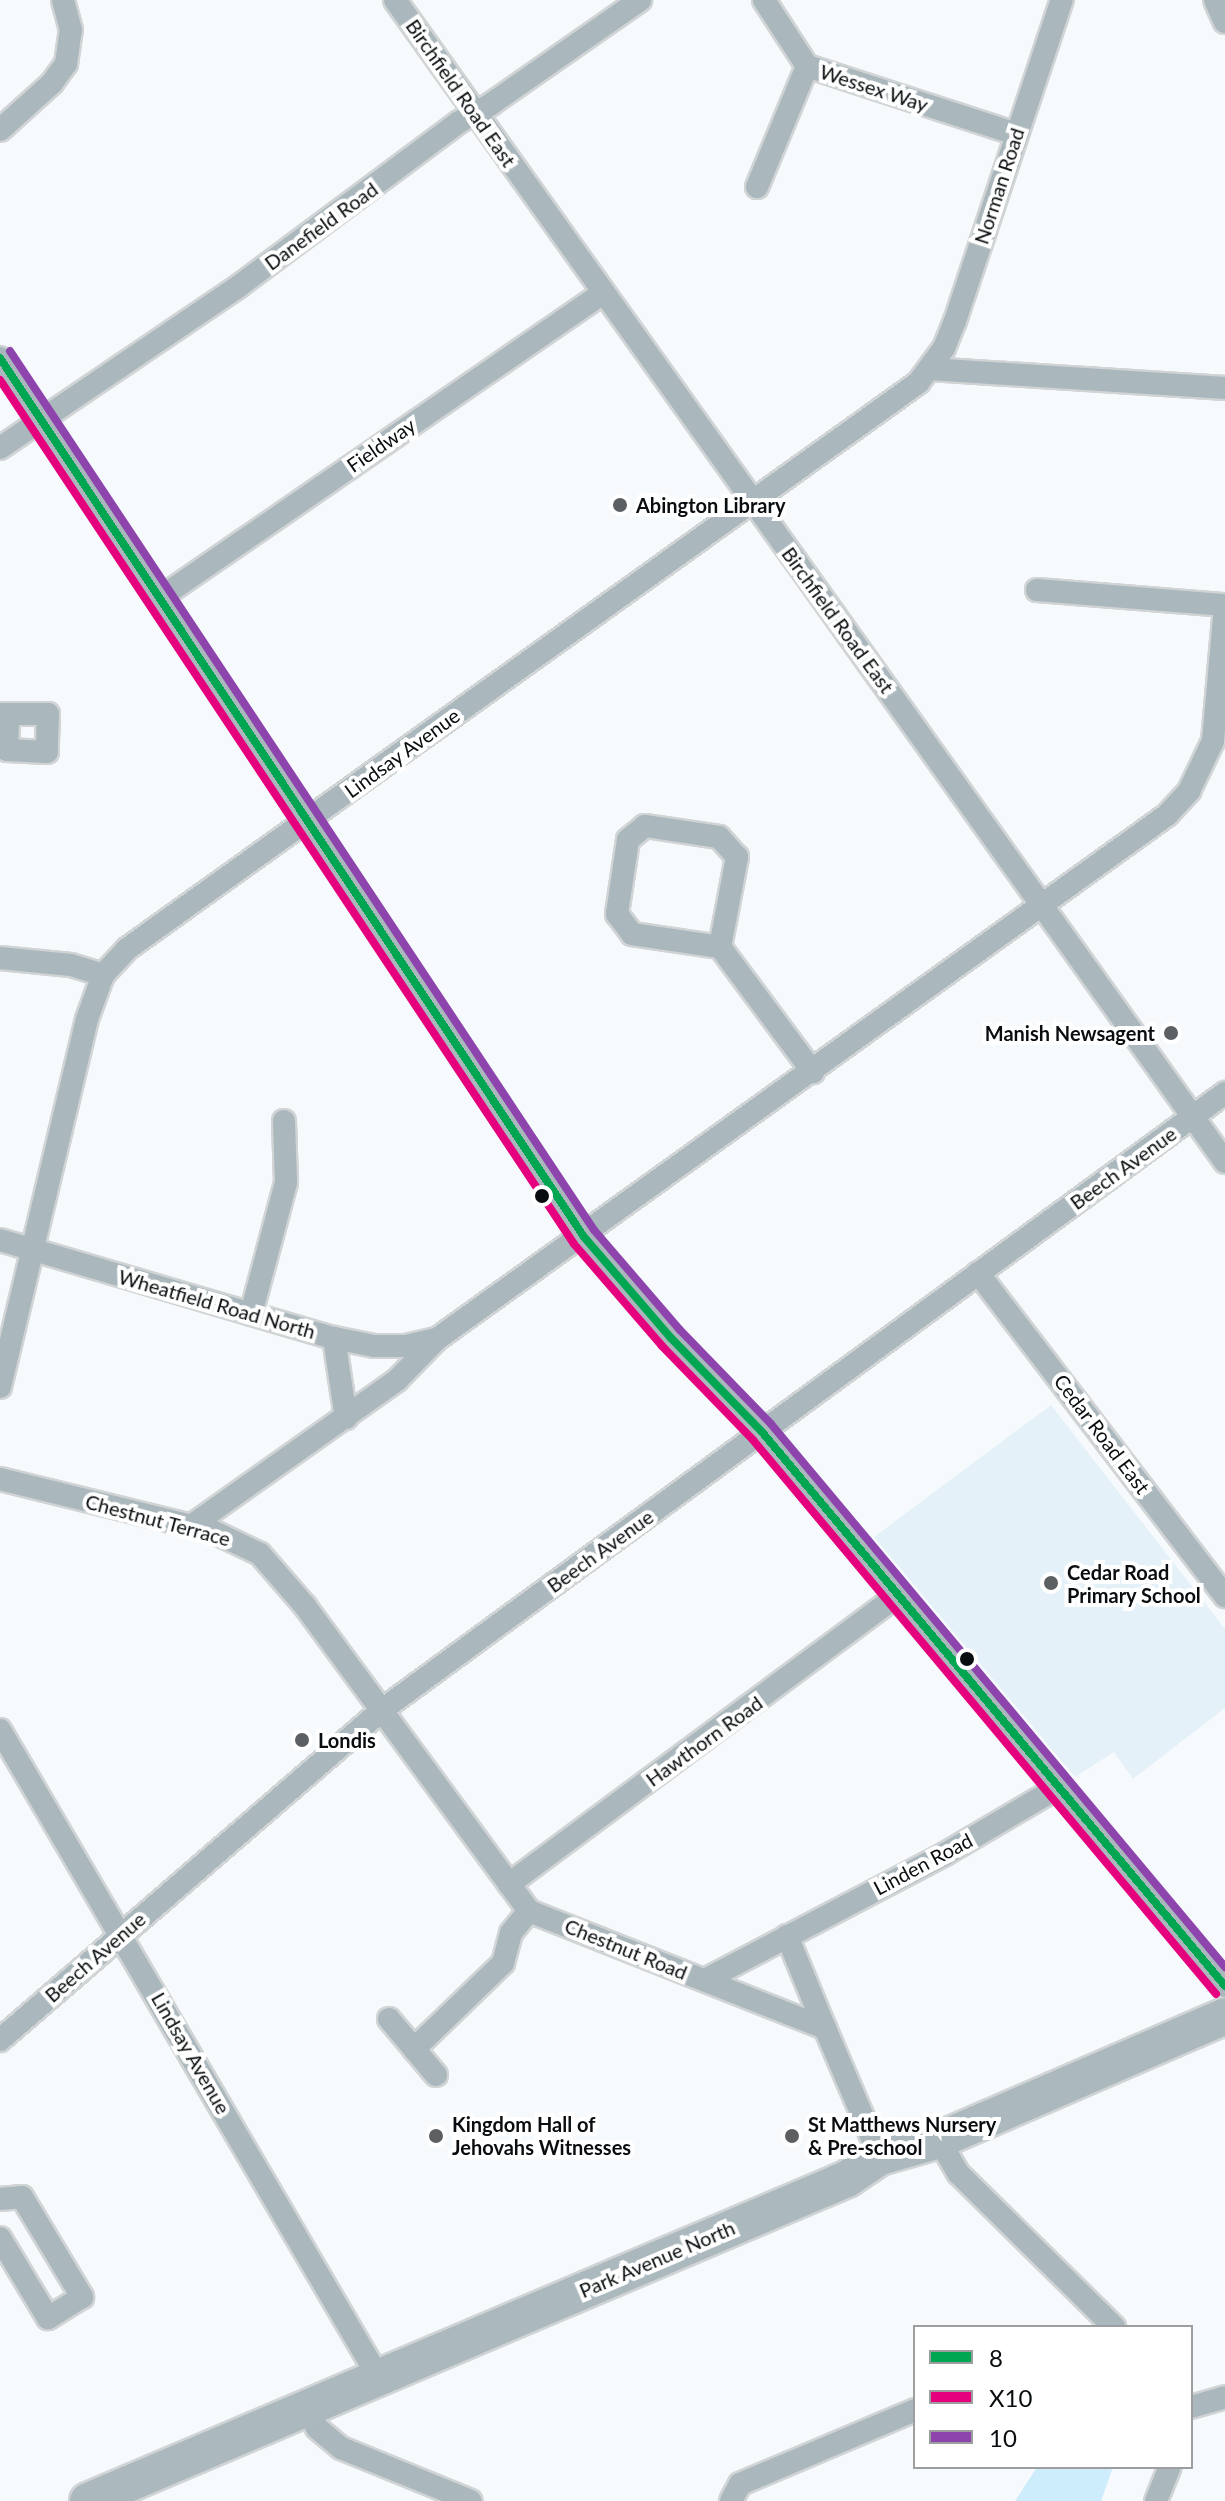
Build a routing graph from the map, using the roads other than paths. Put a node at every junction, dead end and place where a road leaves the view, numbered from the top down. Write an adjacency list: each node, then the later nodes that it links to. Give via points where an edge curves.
1 (63, 0): 10 (street, via 71,30 66,64)
2 (395, 0): 9 (street, Birchfield Road East)
3 (640, 0): 9 (street, Danefield Road)
4 (764, 0): 8 (street, Wessex Way)
5 (1062, 0): 11 (street, Norman Road)
6 (1215, 0): 7 (street)
7 (1225, 22)
8 (807, 66): 11 (street, Wessex Way); 12 (street)
9 (476, 113): 13 (street, Birchfield Road East); 17 (street, Danefield Road, via 239,286)
10 (0, 130)
11 (1016, 134): 15 (street, Norman Road, via 955,321)
12 (757, 187)
13 (603, 293): 19 (street, Birchfield Road East); 21 (street, Fieldway)
14 (0, 358): 17 (street)
15 (930, 369): 16 (street); 19 (street, Lindsay Avenue, via 903,395)
16 (1225, 388)
17 (41, 420): 18 (street, Danefield Road); 21 (street)
18 (0, 448)
19 (753, 501): 23 (street, Lindsay Avenue); 24 (street, Birchfield Road East)
20 (1037, 590): 22 (street)
21 (160, 598): 23 (street)
22 (1225, 606): 24 (street, via 1217,723 1207,760 1193,784 1153,827)
23 (306, 821): 27 (street, Lindsay Avenue, via 127,949); 33 (street)
24 (1042, 907): 28 (street); 30 (street, Birchfield Road East)
25 (720, 947): 25 (street, via 632,934 617,914 628,840 645,826 719,837 737,857); 28 (street)
26 (0, 958): 27 (street, via 71,965)
27 (103, 975): 35 (street, Lindsay Avenue, via 87,1019)
28 (813, 1072): 33 (street)
29 (1225, 1093): 30 (street, Beech Avenue)
30 (1192, 1117): 32 (street, Birchfield Road East); 36 (street, Beech Avenue)
31 (284, 1121): 37 (street, via 286,1182)
32 (1225, 1162)
33 (584, 1237): 39 (street); 42 (street)
34 (0, 1240): 35 (street, Wheatfield Road North)
35 (33, 1249): 37 (street, Wheatfield Road North); 40 (street, Lindsay Avenue)
36 (978, 1273): 42 (street, Beech Avenue); 46 (street, Cedar Road East)
37 (251, 1314): 38 (street, Wheatfield Road North)
38 (334, 1338): 39 (street, Wheatfield Road North, via 374,1346); 41 (street)
39 (437, 1339): 41 (street, via 397,1380)
40 (0, 1387)
41 (346, 1418): 44 (street)
42 (762, 1432): 45 (street); 47 (street, Beech Avenue)
43 (0, 1479): 44 (street, Chestnut Terrace)
44 (191, 1526): 47 (street, Chestnut Terrace, via 240,1542 272,1564)
45 (897, 1596): 49 (street); 50 (street, Hawthorn Road)
46 (1225, 1596)
47 (382, 1710): 50 (street); 52 (street, Beech Avenue)
48 (0, 1730): 52 (street, Lindsay Avenue)
49 (1057, 1788): 53 (street, Linden Road, via 945,1854); 55 (street)
50 (509, 1884): 51 (street)
51 (529, 1911): 54 (street, Chestnut Road); 60 (street, via 511,1933 503,1963)
52 (121, 1934): 59 (street, Beech Avenue); 67 (street, Lindsay Avenue)
53 (787, 1936): 54 (street, Linden Road); 58 (street)
54 (705, 1980): 58 (street, Chestnut Road)
55 (1225, 1986)
56 (1225, 2016): 62 (main road, Park Avenue North)
57 (389, 2019): 60 (street)
58 (825, 2028): 63 (street)
59 (0, 2040)
60 (414, 2049): 61 (street)
61 (436, 2075)
62 (939, 2140): 63 (main road, Park Avenue North); 66 (street, via 967,2183)
63 (880, 2157): 67 (main road, Park Avenue North, via 847,2179)
64 (0, 2199): 65 (street, via 22,2197 82,2297 48,2318)
65 (0, 2238)
66 (1107, 2325)
67 (379, 2378): 70 (main road, Park Avenue North)
68 (1225, 2397): 69 (street)
69 (1193, 2406)
70 (307, 2409): 73 (main road, Park Avenue North); 74 (street, via 326,2438 341,2448)
71 (913, 2411): 75 (street, via 740,2484)
72 (1169, 2469): 76 (street)
73 (88, 2501)
74 (471, 2501)
75 (731, 2501)
76 (1156, 2501)

